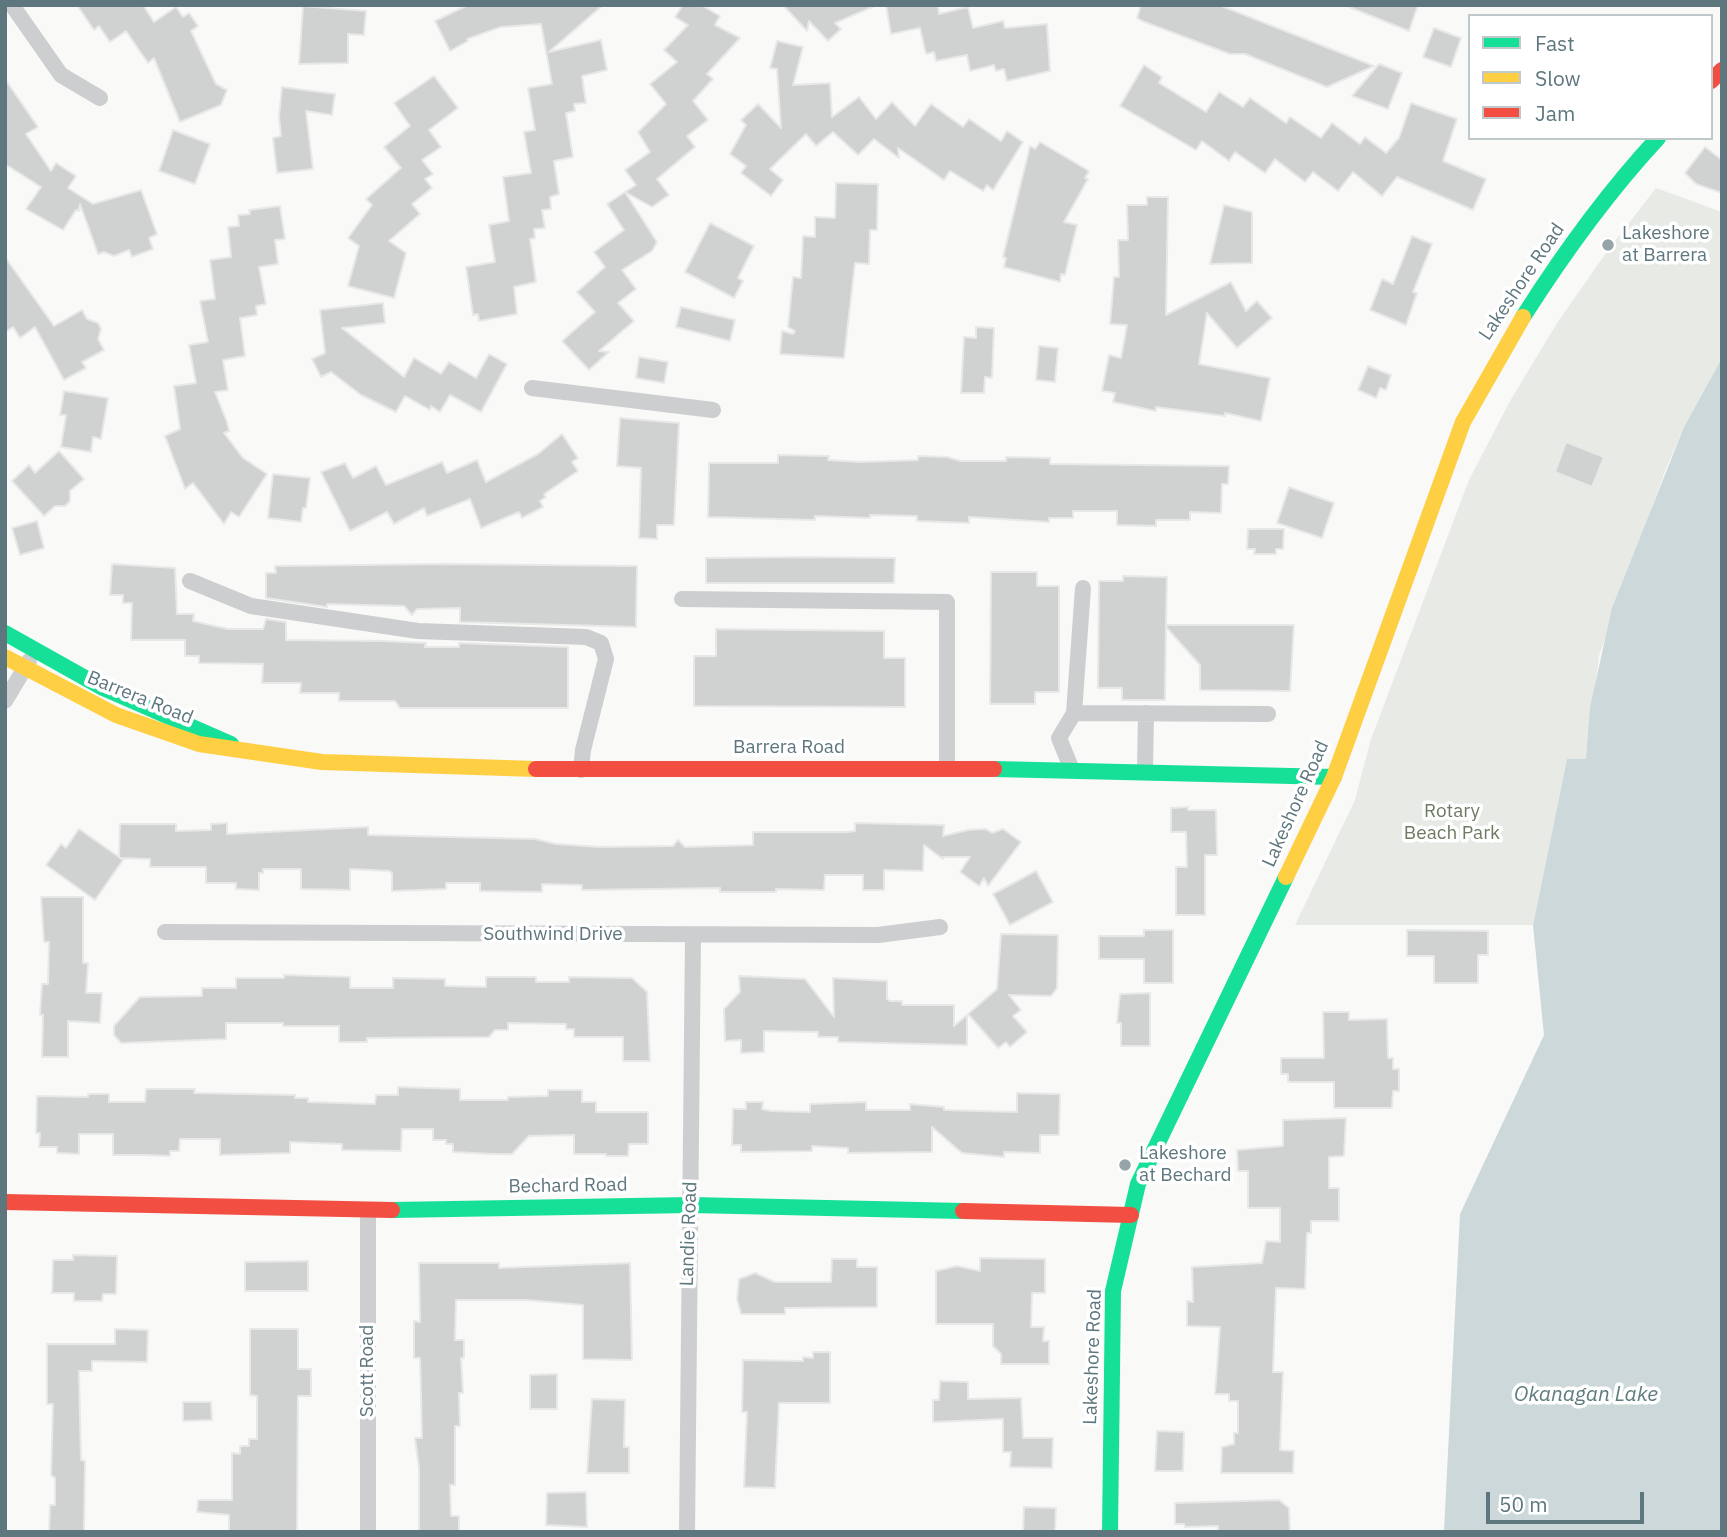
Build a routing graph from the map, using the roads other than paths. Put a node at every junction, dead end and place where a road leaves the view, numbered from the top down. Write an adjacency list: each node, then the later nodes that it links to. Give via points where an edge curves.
1 (12, 5): 2 (street, via 61,75)
2 (100, 98)
3 (1656, 140): 22 (street, Lakeshore Road, via 1550,274 1463,422)
4 (531, 388): 5 (street)
5 (713, 410)
6 (190, 580): 19 (street, via 251,606 418,631 586,637 601,643 607,659)
7 (1083, 588): 14 (street)
8 (682, 599): 18 (street, via 947,602)
9 (5, 632): 10 (street, Barrera Road)
10 (35, 653): 12 (street); 17 (street, Barrera Road, via 119,696 205,728)
11 (5, 657): 12 (street, Barrera Road)
12 (24, 669): 13 (street); 17 (street, Barrera Road, via 116,715 199,744)
13 (5, 701)
14 (1074, 713): 15 (street); 20 (street, via 1059,738)
15 (1146, 713): 16 (street); 21 (street)
16 (1268, 714)
17 (246, 753): 19 (street, Barrera Road, via 322,762)
18 (947, 768): 19 (street, Barrera Road); 20 (street, Barrera Road)
19 (581, 770)
20 (1072, 770): 21 (street, Barrera Road)
21 (1145, 771): 22 (street, Barrera Road)
22 (1334, 777): 29 (street, Lakeshore Road, via 1138,1184)
23 (940, 927): 25 (street, Southwind Drive, via 878,935)
24 (165, 932): 25 (street, Southwind Drive)
25 (693, 936): 27 (street, Landie Road)
26 (5, 1202): 28 (street, Bechard Road)
27 (691, 1205): 28 (street, Bechard Road); 29 (street, Bechard Road); 31 (street, Landie Road)
28 (368, 1210): 30 (street, Scott Road)
29 (1131, 1215): 32 (street, Lakeshore Road, via 1113,1291)
30 (368, 1532)
31 (687, 1532)
32 (1110, 1532)

